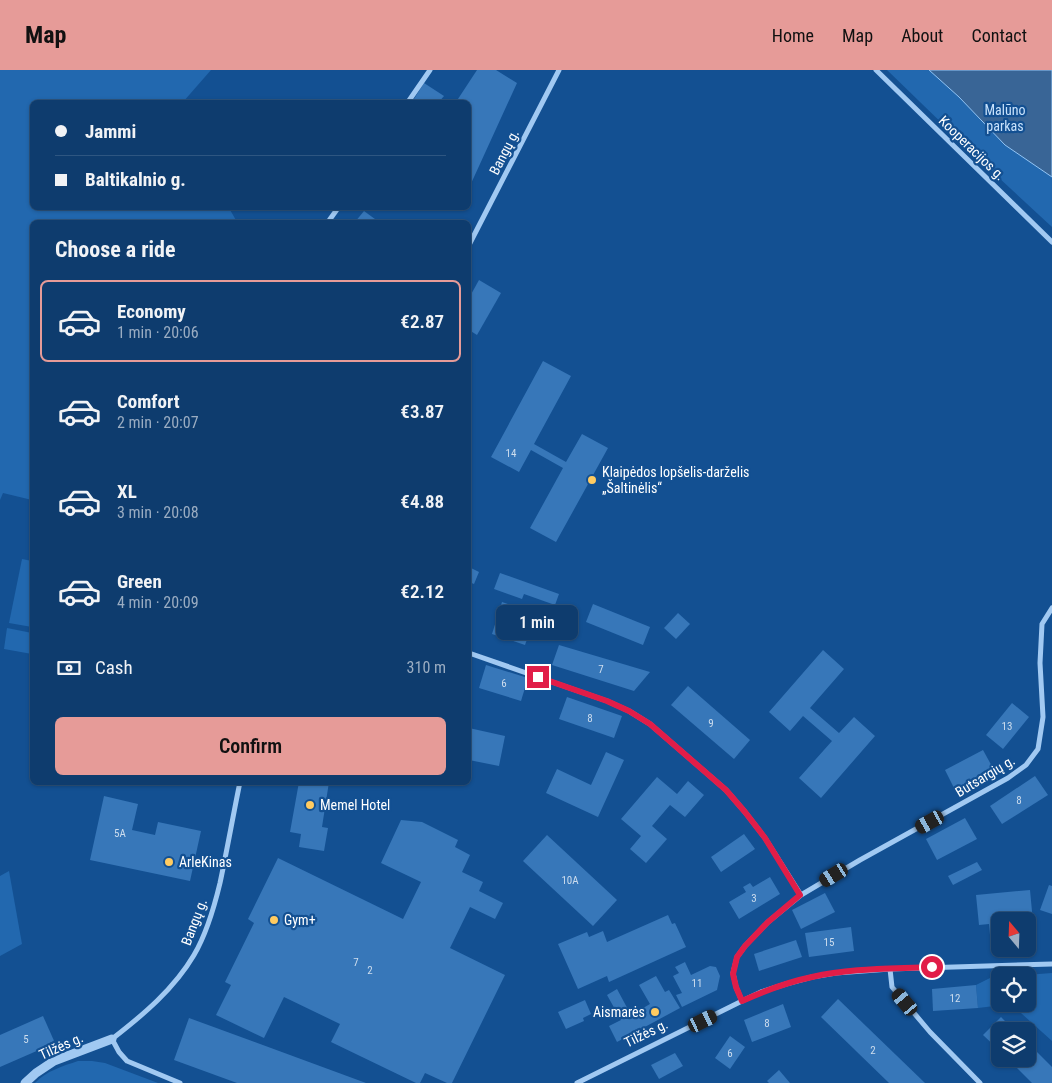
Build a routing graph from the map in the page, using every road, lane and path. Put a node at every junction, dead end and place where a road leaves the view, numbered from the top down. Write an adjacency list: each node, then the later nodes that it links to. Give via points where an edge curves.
1 (430, 70): 4 (street)
2 (559, 70): 5 (street, Bangų g.)
3 (876, 70): 6 (street, Kooperacijos g.)
4 (409, 100)
5 (471, 240)
6 (1052, 242)
7 (1052, 608): 10 (street, Butsargių g., via 1042,624 1043,717 1038,749 1026,765)
8 (471, 654): 10 (street, via 607,701 650,724 726,790 765,838)
9 (239, 785): 14 (street, Bangų g., via 212,913 195,954 161,996)
10 (800, 895): 13 (street, Butsargių g., via 768,922 737,957 733,974)
11 (1052, 964): 12 (street, Tilžės g.)
12 (890, 968): 13 (street, Tilžės g., via 812,977); 18 (street, via 892,987)
13 (742, 1001): 17 (street, Tilžės g.)
14 (112, 1039): 15 (street, Tilžės g., via 54,1061); 16 (street, via 127,1061)
15 (25, 1083)
16 (180, 1083)
17 (577, 1083)
18 (980, 1083)

